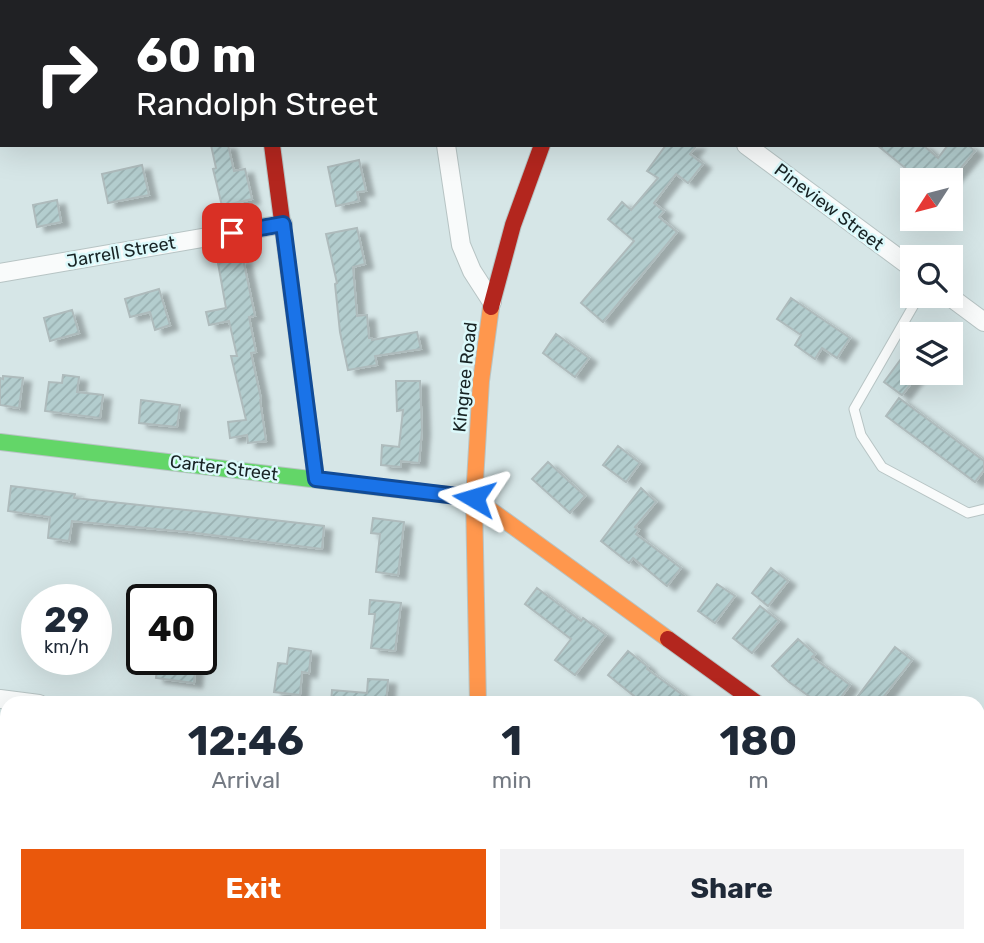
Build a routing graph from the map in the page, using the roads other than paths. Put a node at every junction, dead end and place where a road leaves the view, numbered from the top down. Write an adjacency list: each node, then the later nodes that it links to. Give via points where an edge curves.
1 (272, 147): 5 (street)
2 (446, 147): 8 (street, via 461,245)
3 (541, 147): 8 (street, Kingree Road)
4 (749, 147): 6 (street, Pineview Street)
5 (283, 224): 7 (street, Jarrell Street); 13 (street)
6 (900, 259)
7 (0, 273)
8 (492, 302): 14 (street, Kingree Road, via 481,381)
9 (963, 306): 11 (street)
10 (912, 308): 15 (lane, via 854,410 861,435 882,467 968,513)
11 (984, 322)
12 (0, 442): 13 (street, Carter Street)
13 (316, 479): 14 (street, Carter Street)
14 (474, 498): 16 (street, Kingree Road); 17 (street, Carter Street)
15 (984, 509)
16 (478, 696)
17 (747, 696)

